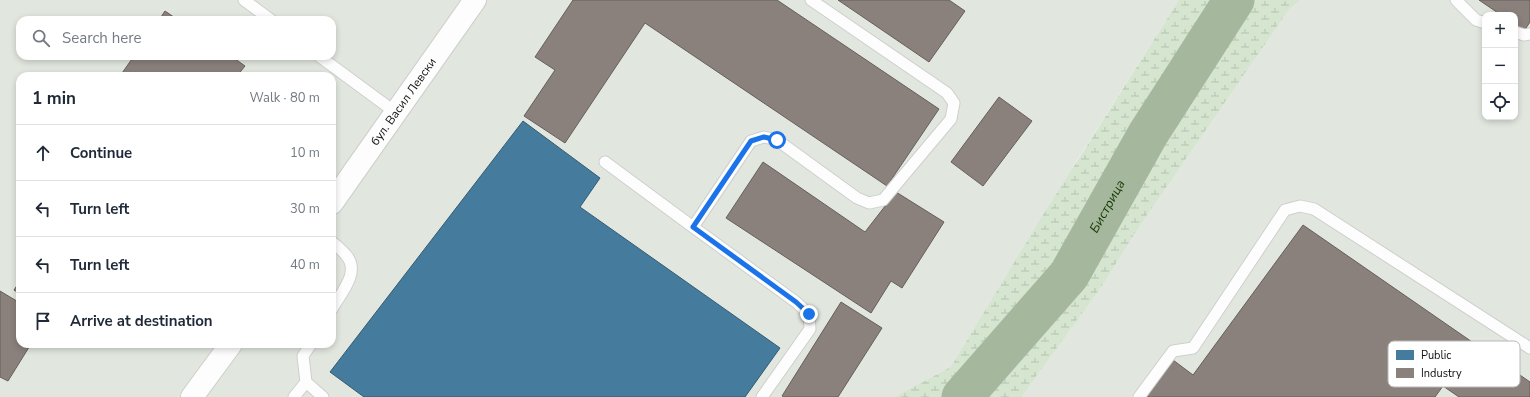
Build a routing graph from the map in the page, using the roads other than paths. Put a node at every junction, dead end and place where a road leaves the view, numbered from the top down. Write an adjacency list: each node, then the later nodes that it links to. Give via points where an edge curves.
1 (244, 0): 5 (lane)
2 (475, 0): 10 (street, бул. Васил Левски)
3 (811, 0): 13 (lane, via 947,93 954,103 951,119 883,200 869,203 856,198 777,140 764,137 751,141)
4 (1456, 0): 6 (lane, via 1476,20)
5 (266, 16)
6 (1482, 22)
7 (1518, 33): 8 (lane)
8 (1530, 34)
9 (324, 60): 10 (lane)
10 (394, 112): 12 (street, бул. Васил Левски)
11 (604, 162): 13 (lane)
12 (336, 196)
13 (693, 227): 25 (lane, via 809,314 810,329)
14 (336, 246): 15 (lane, via 347,256 353,268)
15 (336, 302)
16 (1519, 341): 26 (lane, via 1314,209 1300,206 1285,210 1193,348 1173,351)
17 (1520, 342): 20 (lane)
18 (228, 348): 22 (street)
19 (308, 348): 21 (lane, via 303,356)
20 (1530, 348)
21 (306, 382): 23 (lane); 24 (lane)
22 (192, 397)
23 (294, 397)
24 (323, 397)
25 (762, 397)
26 (1139, 397)

